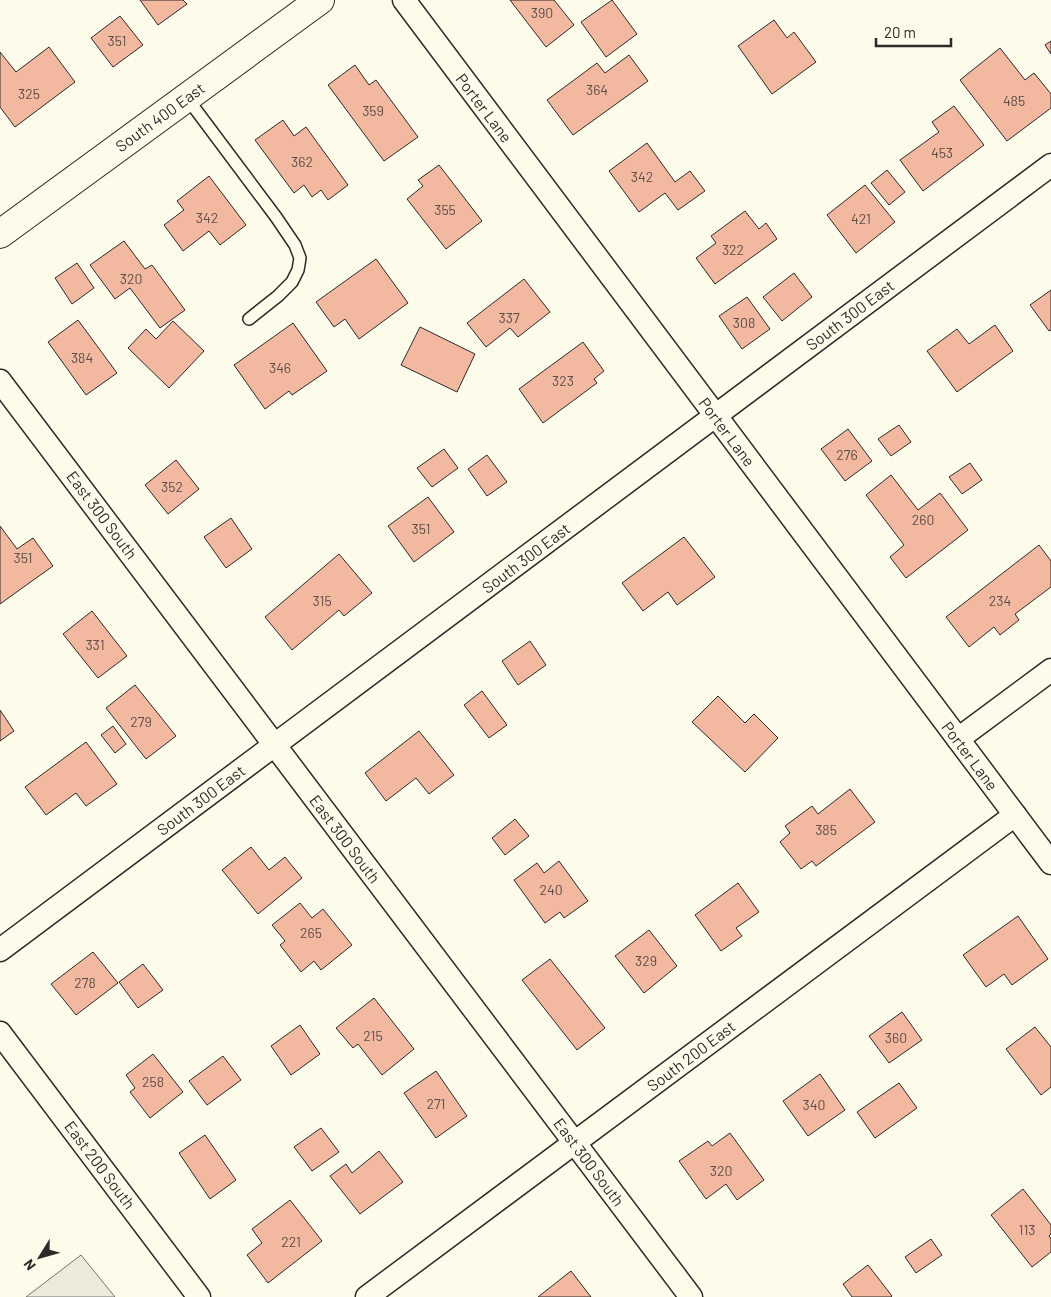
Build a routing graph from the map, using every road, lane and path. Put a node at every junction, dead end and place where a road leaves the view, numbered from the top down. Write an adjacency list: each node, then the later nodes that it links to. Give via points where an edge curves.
1 (320, 0): 3 (street, South 400 East)
2 (404, 0): 8 (street, Porter Lane)
3 (187, 98): 5 (street, South 400 East); 6 (lane, via 276,218 300,258 292,282)
4 (1051, 166): 8 (street, South 300 East)
5 (0, 234)
6 (248, 319)
7 (0, 381): 11 (street, East 300 South)
8 (716, 416): 10 (street, Porter Lane); 11 (street, South 300 East)
9 (1051, 670): 10 (street)
10 (958, 738): 12 (street, Porter Lane)
11 (274, 745): 14 (street, South 300 East); 16 (street, East 300 South)
12 (1015, 815): 13 (street, Porter Lane); 16 (street, South 200 East)
13 (1051, 863)
14 (0, 950)
15 (0, 1033): 17 (street, East 200 South)
16 (575, 1142): 18 (street, South 200 East); 19 (street, East 300 South)
17 (199, 1297)
18 (367, 1297)
19 (691, 1297)

